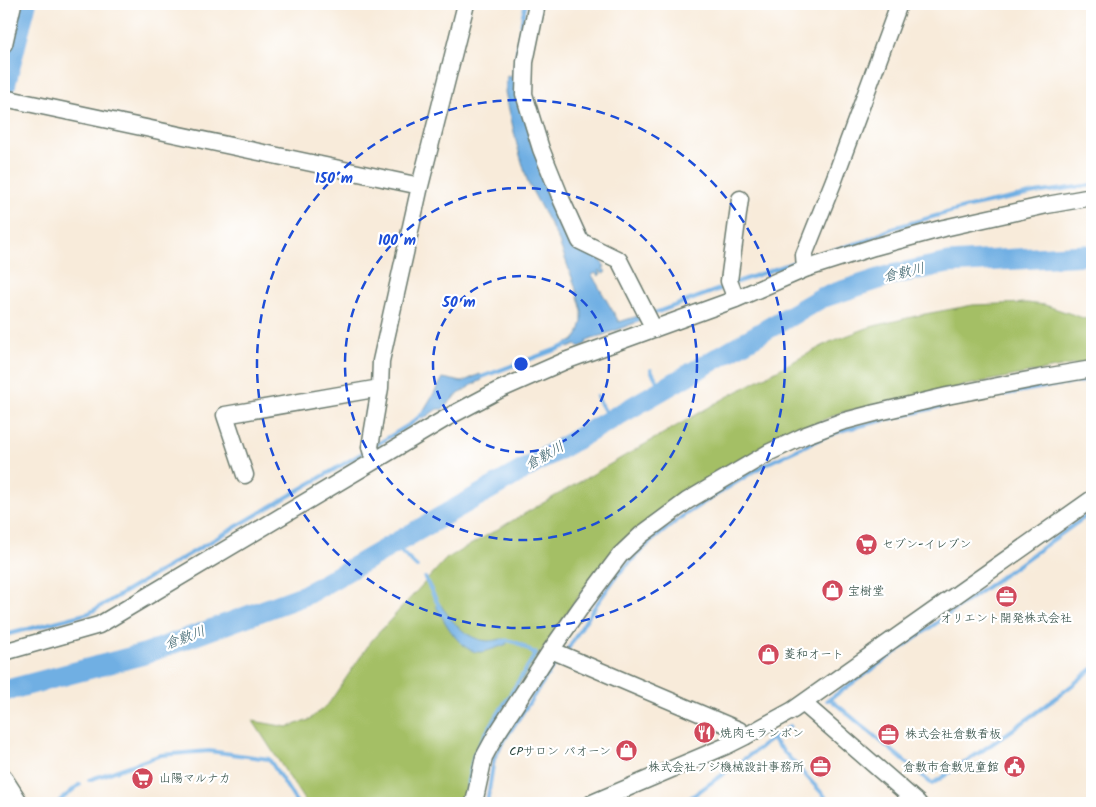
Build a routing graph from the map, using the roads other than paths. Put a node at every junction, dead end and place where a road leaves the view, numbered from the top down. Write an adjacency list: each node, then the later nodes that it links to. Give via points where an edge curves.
1 (14, 4): 5 (street)
2 (466, 4): 7 (street)
3 (538, 4): 12 (street, via 525,62 524,94 541,149 580,241 619,260)
4 (899, 4): 10 (street)
5 (4, 44)
6 (5, 98): 7 (street)
7 (420, 186): 14 (street, via 381,361)
8 (1092, 196): 10 (street)
9 (740, 199): 11 (street)
10 (804, 262): 11 (street)
11 (732, 289): 12 (street)
12 (649, 320): 15 (street)
13 (1092, 369): 19 (street, via 956,394 875,413 841,422 770,452 687,501 641,535 608,570)
14 (380, 388): 15 (street); 16 (street, via 225,415)
15 (372, 453): 18 (street, via 99,625)
16 (245, 475)
17 (1092, 499): 20 (street)
18 (4, 652)
19 (557, 653): 21 (street, via 739,730); 24 (street, via 496,735 484,757)
20 (803, 704): 21 (street); 26 (street)
21 (746, 736): 25 (street)
22 (4, 778): 23 (street)
23 (20, 803)
24 (474, 803)
25 (592, 803)
26 (918, 803)

